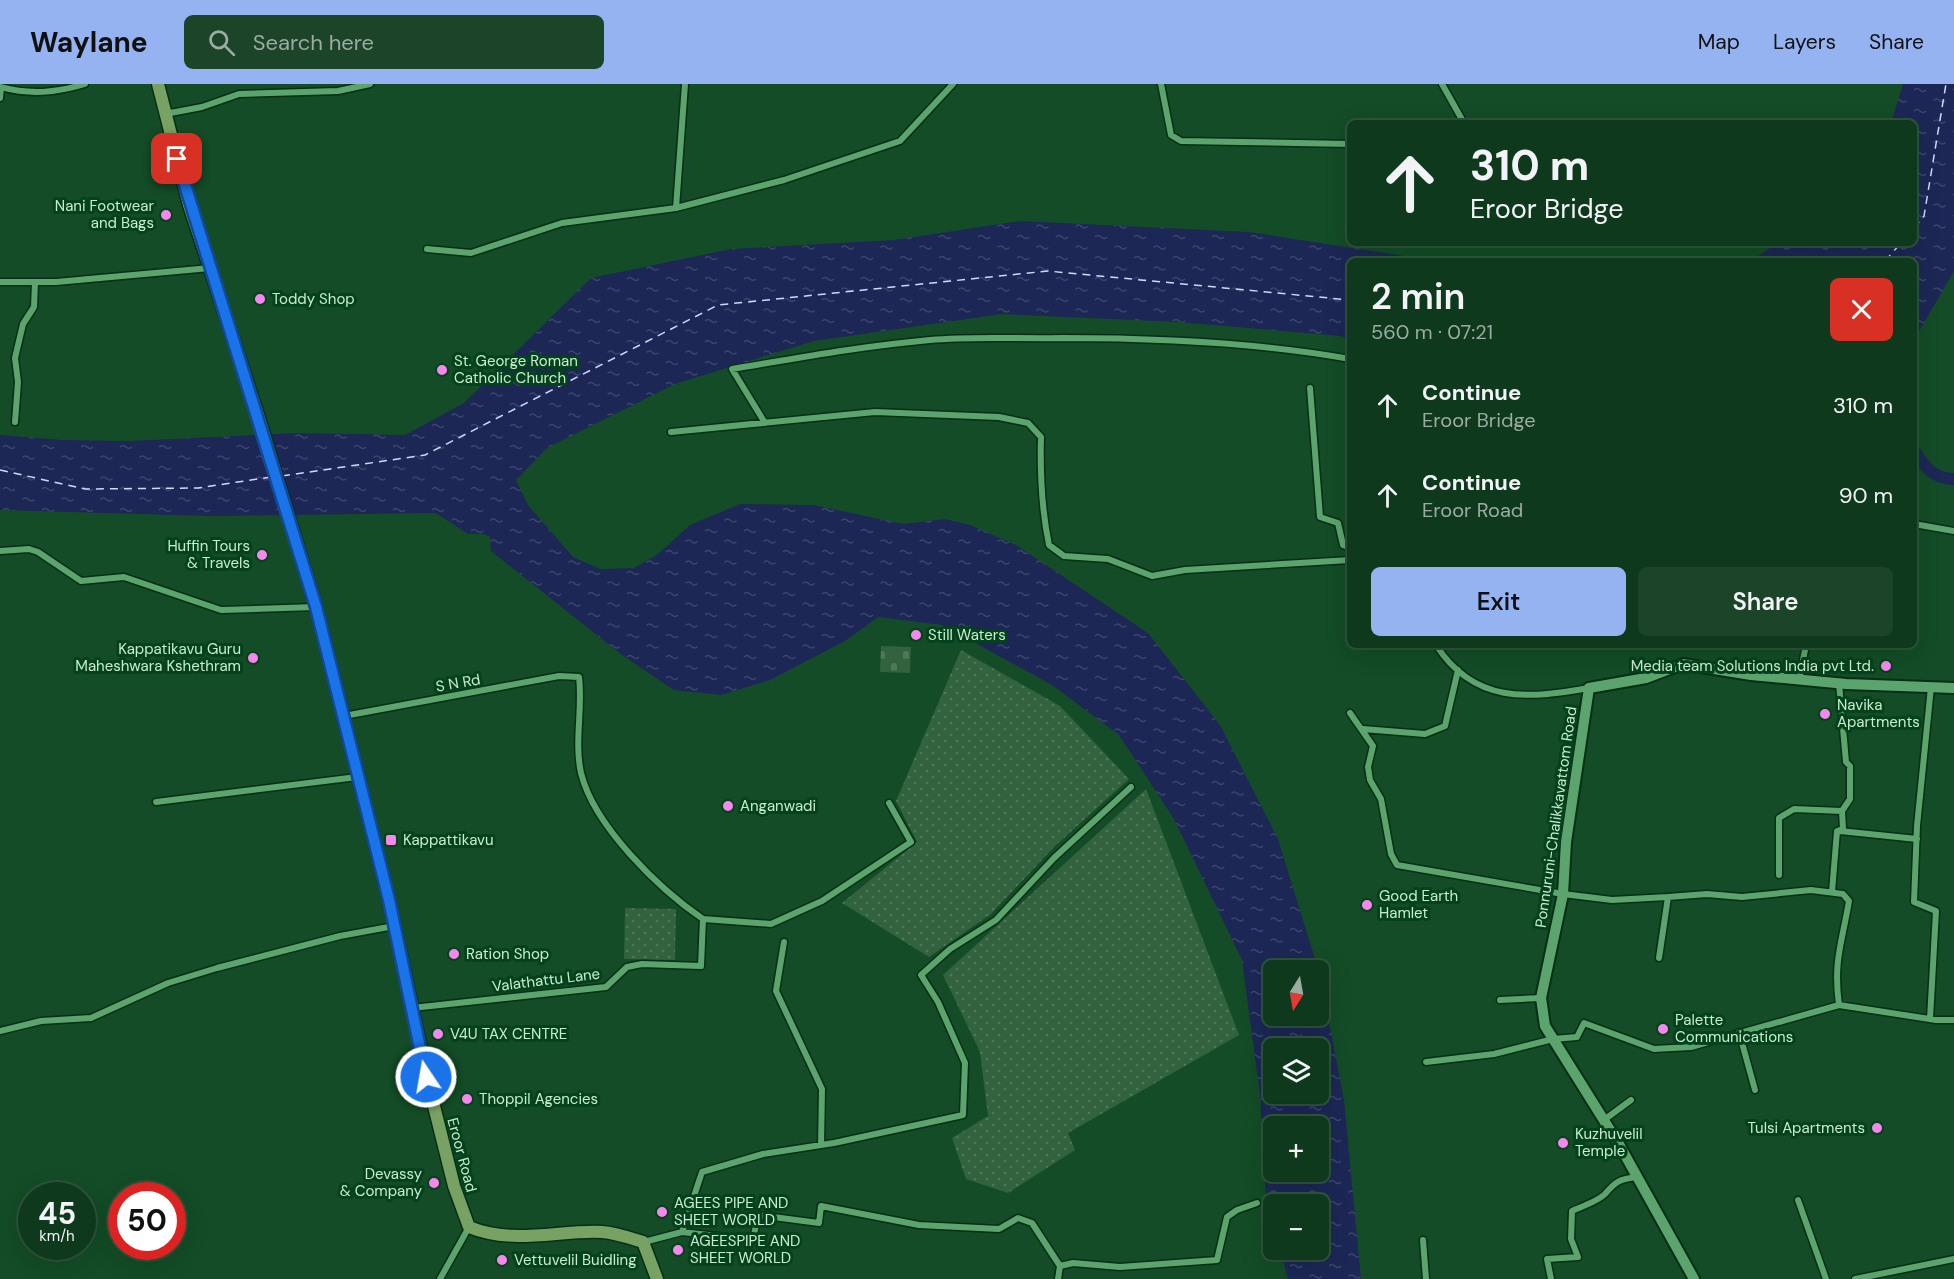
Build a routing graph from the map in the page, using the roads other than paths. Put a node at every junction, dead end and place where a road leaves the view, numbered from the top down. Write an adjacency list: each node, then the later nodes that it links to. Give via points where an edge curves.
1 (85, 84): 8 (street, via 25,94)
2 (158, 84): 10 (main road)
3 (370, 84): 10 (street, via 338,92 239,94)
4 (685, 84): 13 (street)
5 (953, 84): 13 (street, via 900,141 784,180)
6 (1161, 84): 12 (street, via 1172,135 1182,141)
7 (1442, 84): 11 (street)
8 (0, 88): 9 (street)
9 (0, 98)
10 (165, 114): 15 (main road)
11 (1462, 120)
12 (1347, 144)
13 (676, 208): 14 (street, via 562,223 471,253)
14 (427, 249)
15 (210, 268): 17 (street); 28 (main road, Eroor Road)
16 (0, 282): 17 (street)
17 (35, 282): 20 (street, via 34,307 23,324 15,358)
18 (1347, 358): 21 (street, via 1194,341 1105,337 996,336 863,347 732,369)
19 (1310, 388): 25 (street, via 1320,517 1338,523 1343,545)
20 (15, 422)
21 (765, 423): 22 (street); 27 (street, via 875,412 999,417 1028,423 1041,437 1049,545 1064,556 1108,559 1152,576 1185,570)
22 (671, 432)
23 (1917, 525): 24 (street)
24 (1954, 531)
25 (1347, 547)
26 (0, 551): 28 (street, via 29,549 81,581 124,577 221,610)
27 (1347, 560)
28 (316, 607): 38 (main road, Eroor Road)
29 (1438, 648): 31 (street)
30 (1805, 648): 32 (street)
31 (1458, 670): 35 (street, via 1468,679 1505,693 1542,697); 39 (street, via 1445,726 1425,734)
32 (1799, 680): 33 (street, Ponnuruni-Chalikkavattom Road); 35 (street, Ponnuruni-Chalikkavattom Road, via 1683,664 1646,678)
33 (1839, 684): 34 (street, Ponnuruni-Chalikkavattom Road); 44 (street, via 1846,762 1850,766 1850,799)
34 (1931, 687): 36 (street, Ponnuruni-Chalikkavattom Road); 46 (street)
35 (1589, 688): 49 (street, Ponnuruni-Chalikkavattom Road, via 1566,842)
36 (1954, 688)
37 (1350, 713): 39 (street)
38 (342, 716): 40 (main road, Eroor Road); 51 (street, S N Rd, via 559,676 579,677 577,733 581,774 594,801 609,830 652,878)
39 (1363, 729): 49 (street, via 1373,746 1368,766 1370,780 1381,799 1391,854 1397,865)
40 (357, 777): 42 (street); 52 (main road, Eroor Road)
41 (1131, 788): 68 (street, via 1054,858 996,920 950,949 921,975 965,1062 963,1115)
42 (156, 802)
43 (889, 803): 51 (street, via 911,842 822,901 771,924)
44 (1842, 811): 45 (street, via 1843,828); 47 (street, via 1794,809 1779,818)
45 (1837, 831): 46 (street); 48 (street)
46 (1917, 839): 59 (street, via 1914,902 1936,911)
47 (1779, 875)
48 (1832, 892): 50 (street); 57 (street, via 1843,894 1849,901 1835,976)
49 (1563, 894): 50 (street, via 1612,900); 55 (street, Ponnuruni-Chalikkavattom Road)
50 (1668, 897): 54 (street)
51 (703, 919): 58 (street, Valathattu Lane, via 701,966 634,965 606,987)
52 (394, 926): 58 (main road, Eroor Road); 61 (street, via 340,936 197,974 92,1017 41,1021)
53 (784, 942): 68 (street, via 776,991 822,1089)
54 (1659, 958)
55 (1541, 998): 56 (street); 63 (street, Ponnuruni-Chalikkavattom Road, via 1545,1026)
56 (1500, 999)
57 (1839, 1005): 59 (street); 62 (street)
58 (412, 1008): 72 (main road, Eroor Road, via 454,1186)
59 (1930, 1019): 60 (street)
60 (1954, 1020)
61 (0, 1031)
62 (1739, 1032): 63 (street, via 1691,1047 1654,1049 1584,1023 1577,1037); 65 (street)
63 (1553, 1039): 64 (street, via 1494,1054); 67 (street, Ponnuruni-Chalikkavattom Road)
64 (1426, 1062)
65 (1755, 1090)
66 (1631, 1100): 67 (street)
67 (1604, 1120): 69 (street, Ponnuruni-Chalikkavattom Road)
68 (820, 1145): 73 (street, via 763,1154 702,1172)
69 (1637, 1177): 82 (street, via 1623,1179 1608,1187 1605,1194 1572,1211 1571,1239 1578,1257 1547,1259); 83 (street, Ponnuruni-Chalikkavattom Road)
70 (1798, 1200): 84 (street)
71 (1257, 1203): 77 (street, via 1227,1217 1217,1260 1120,1267 1073,1263)
72 (469, 1227): 75 (main road, via 484,1234 509,1237 602,1232); 78 (street)
73 (682, 1232): 75 (street); 77 (street, via 753,1240 758,1215 819,1223 821,1206 919,1225 999,1229 1018,1218 1032,1224)
74 (1423, 1240): 81 (street)
75 (643, 1242): 79 (main road)
76 (1954, 1259): 85 (street)
77 (1060, 1266): 80 (street)
78 (440, 1279)
79 (657, 1279)
80 (1058, 1279)
81 (1426, 1279)
82 (1551, 1279)
83 (1694, 1279)
84 (1826, 1279)
85 (1855, 1279)

